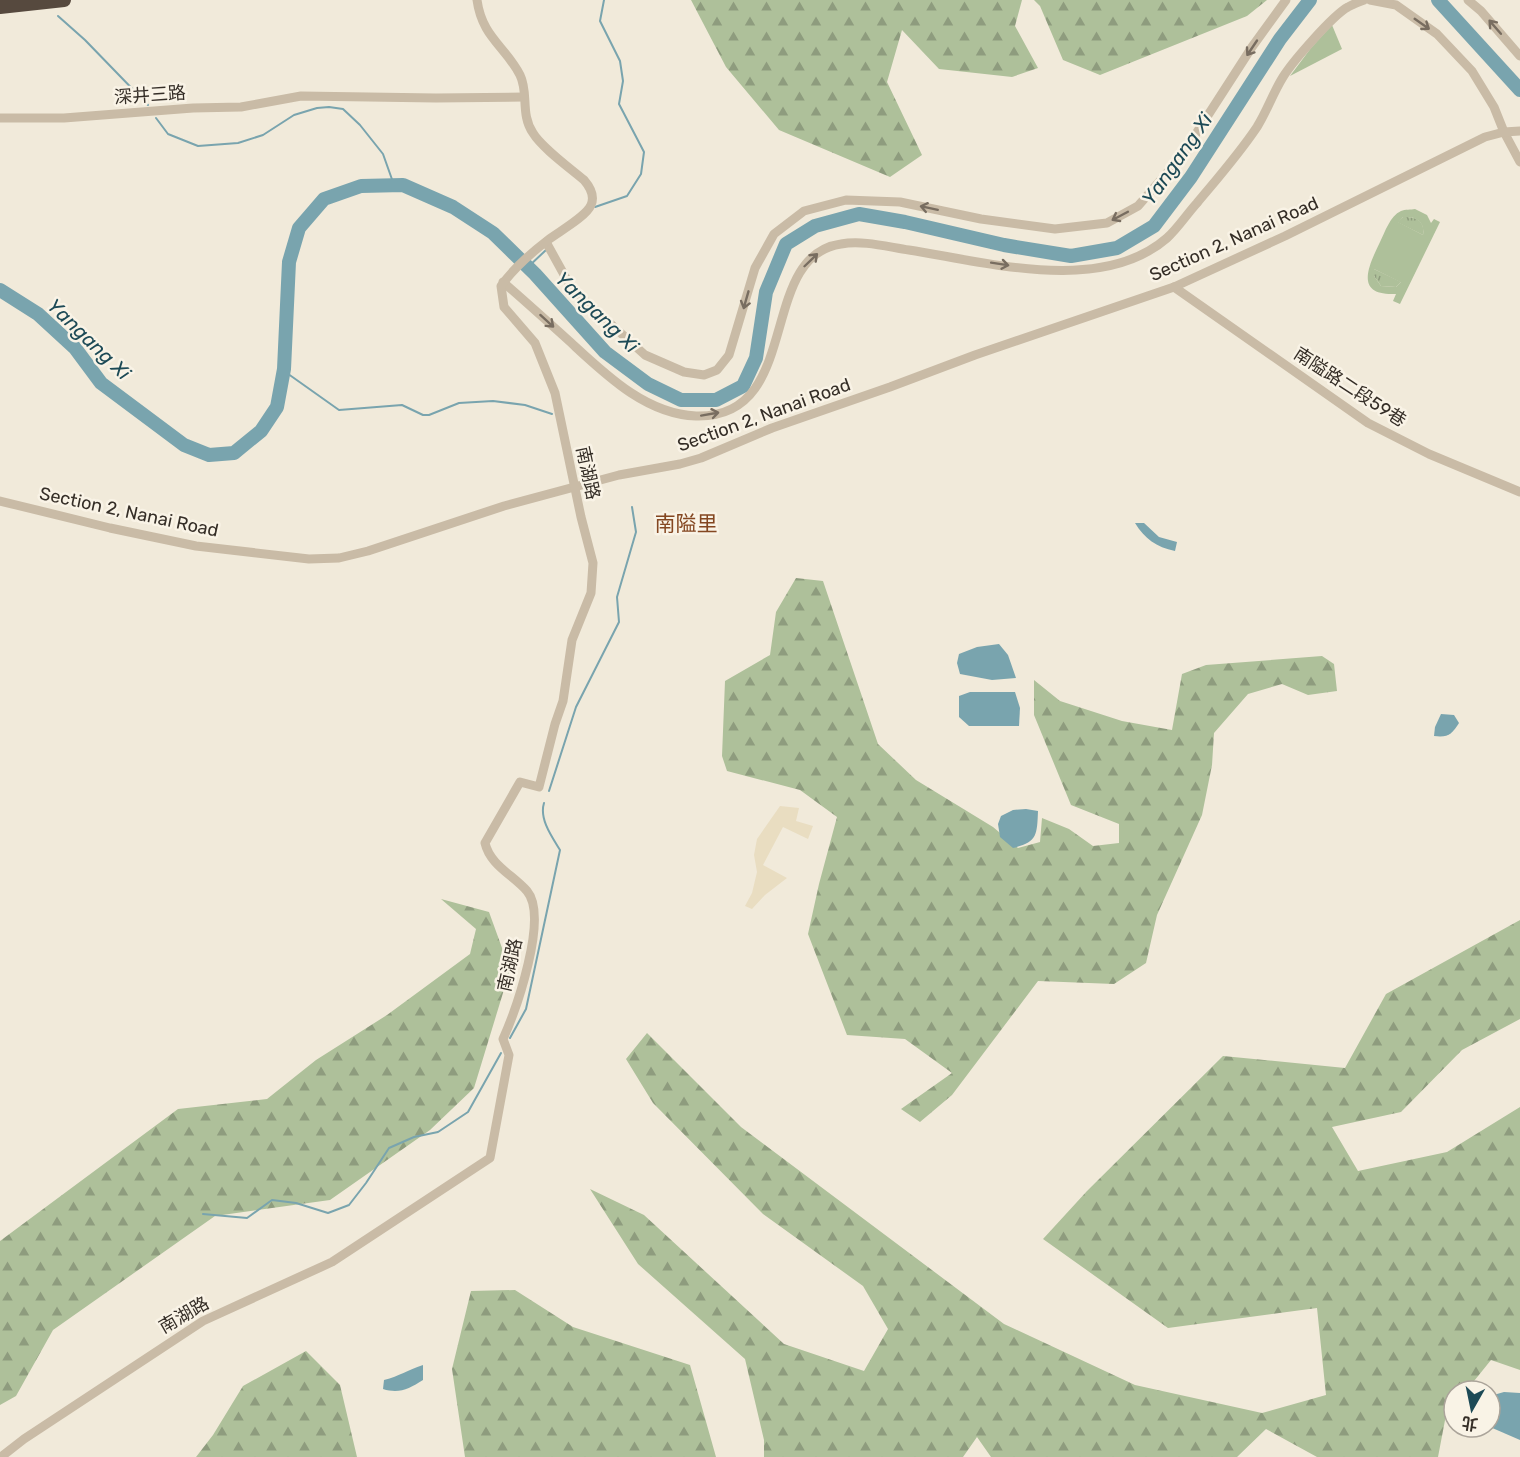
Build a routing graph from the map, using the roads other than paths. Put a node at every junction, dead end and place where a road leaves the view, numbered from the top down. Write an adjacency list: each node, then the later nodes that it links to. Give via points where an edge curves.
1 (64, 0): 7 (highway)
2 (477, 0): 9 (street, via 484,27 520,76)
3 (1286, 0): 14 (street, one-way to 14, via 1181,158 1138,206 1107,223 1054,229 900,202 846,200 804,211 774,234 755,268 729,355 717,370 704,375 684,372 645,355 572,289)
4 (1364, 0): 15 (street, one-way to 4, via 614,381 673,413 714,414 734,407 751,394 766,372 797,278 809,259 822,251 841,244 872,244 1046,272 1085,270 1141,255 1167,238 1226,169 1257,127 1284,75 1316,37 1346,8)
5 (1370, 0): 12 (street, one-way to 12, via 1396,5 1437,34 1472,71)
6 (1468, 0): 8 (street, one-way to 6)
7 (0, 7)
8 (1520, 56)
9 (524, 97): 10 (street, 深井三路, via 301,96 241,107); 14 (street, via 525,118 534,135 584,180 592,196 585,213)
10 (0, 118)
11 (1520, 131): 12 (street, Section 2, Nanai Road)
12 (1504, 132): 13 (street); 16 (street, Section 2, Nanai Road, via 1485,137)
13 (1520, 162)
14 (546, 242): 15 (street)
15 (503, 282): 17 (street, 南湖路, via 504,307 536,343 555,393)
16 (1174, 287): 17 (street, Section 2, Nanai Road, via 995,347 701,458); 18 (street, 南隘路二段59巷, via 1368,423)
17 (574, 488): 19 (street, Section 2, Nanai Road, via 504,506 368,551 339,558 309,559 196,546); 20 (street, 南湖路, via 593,563 591,593 573,640 563,701 539,788 520,782 485,843 488,852 527,890 535,918 522,988 503,1039 509,1055 490,1158 332,1262 202,1321)
18 (1520, 492)
19 (0, 501)
20 (1, 1457)

